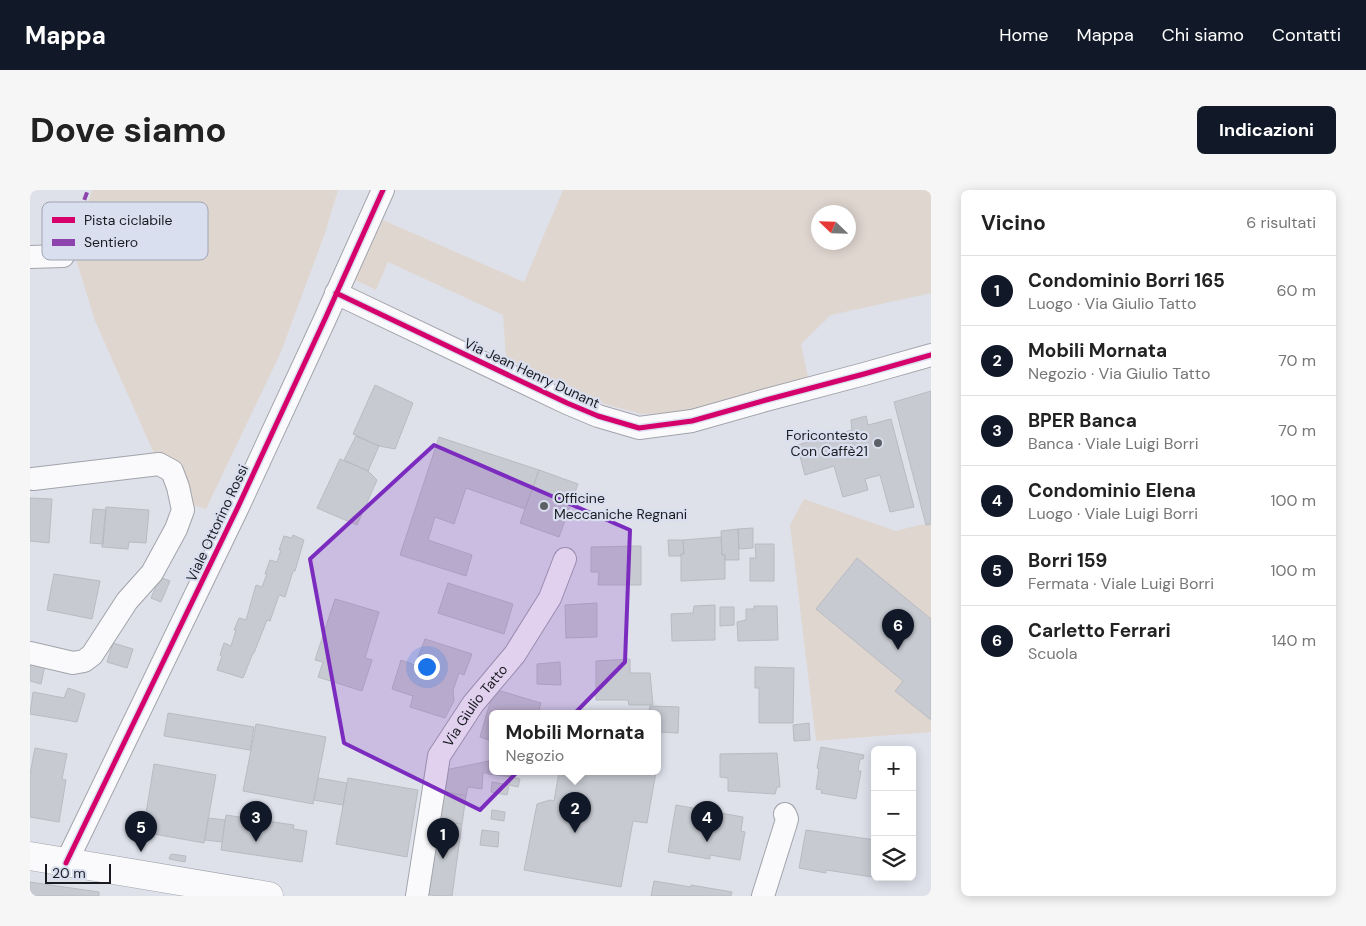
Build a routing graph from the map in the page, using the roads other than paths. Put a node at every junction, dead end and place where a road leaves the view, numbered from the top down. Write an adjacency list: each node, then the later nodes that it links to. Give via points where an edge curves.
1 (383, 190): 2 (street, Viale Ottorino Rossi)
2 (336, 293): 3 (street, Via Jean Henry Dunant, via 567,403 639,428 692,421); 9 (street, Viale Ottorino Rossi)
3 (931, 355)
4 (33, 480): 6 (street, via 159,464 172,471 183,510 176,530 152,573 127,601 92,655 73,663)
5 (565, 559): 11 (street, Via Giulio Tatto, via 550,598 516,654 473,704 439,756)
6 (30, 653)
7 (785, 814): 12 (street, via 787,820)
8 (30, 856): 9 (main road)
9 (66, 863): 10 (main road)
10 (269, 896)
11 (417, 896)
12 (763, 896)

